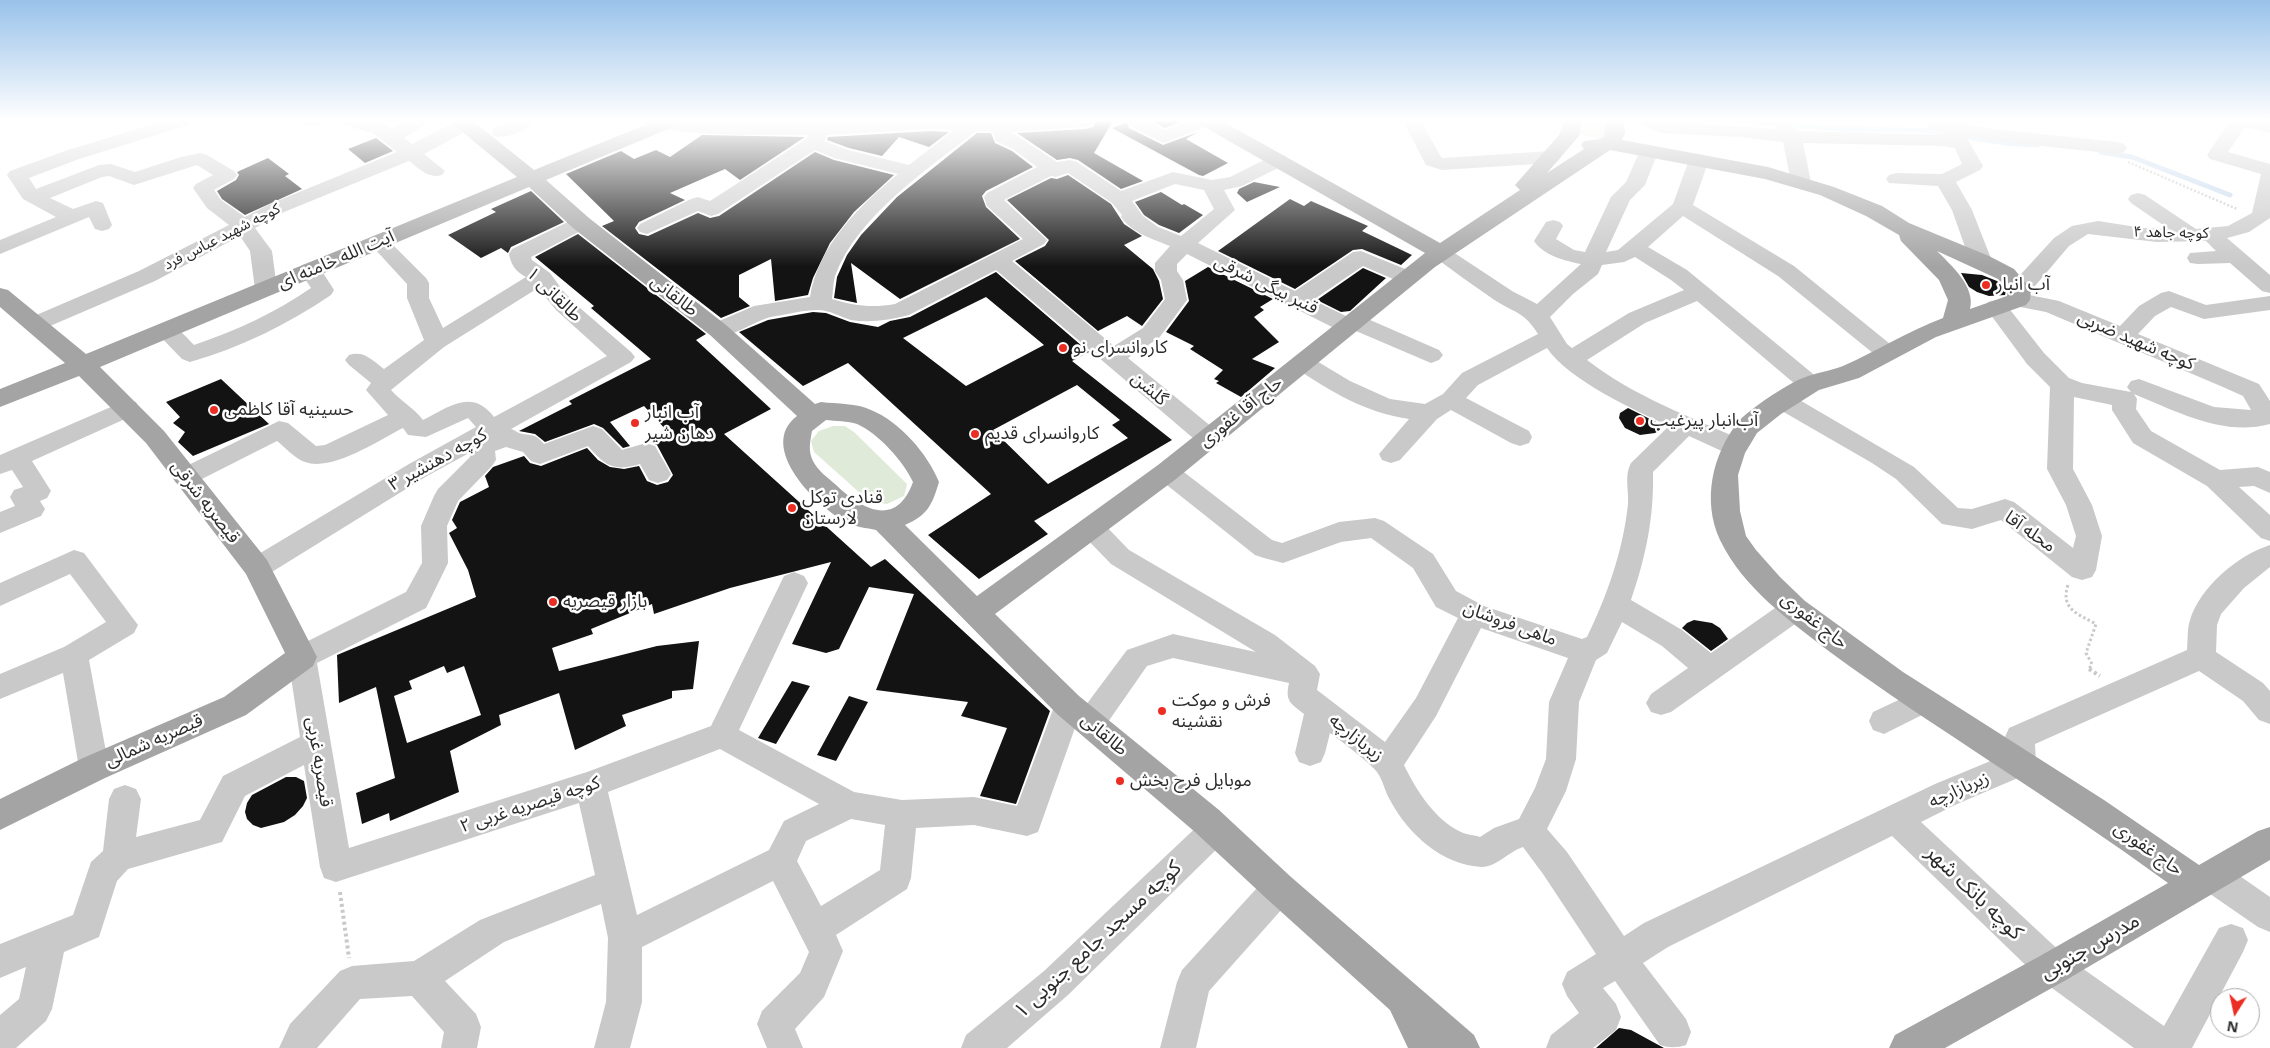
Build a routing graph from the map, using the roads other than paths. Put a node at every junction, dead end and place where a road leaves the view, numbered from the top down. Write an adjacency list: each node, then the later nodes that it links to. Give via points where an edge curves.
1 (31, 170): 23 (street)
2 (161, 170): 29 (street, via 130,180 111,170 99,171)
3 (218, 170): 38 (street, via 227,175 203,188 214,204)
4 (370, 170): 38 (street, کوچه شهید عباس فرد, via 277,208)
5 (526, 170): 24 (main road, طالقانی)
6 (552, 170): 24 (main road, آیت الله خامنه ای)
7 (769, 170): 40 (street, via 711,210 698,203)
8 (905, 170): 21 (street)
9 (916, 170): 21 (street)
10 (1047, 170): 52 (street, via 994,198 994,202 1037,240)
11 (1076, 170): 30 (street)
12 (1259, 170): 28 (street, via 1235,182)
13 (1296, 170): 48 (main road)
14 (1539, 170): 33 (main road, حاج آقا غفوری)
15 (1561, 170): 33 (main road, حاج آقا غفوری)
16 (1642, 170): 51 (street, via 1635,185 1620,197)
17 (1690, 170): 32 (street)
18 (1751, 170): 27 (main road)
19 (1799, 170): 27 (street)
20 (1965, 170): 26 (street)
21 (913, 172): 63 (street, via 849,233 825,271)
22 (2270, 175): 34 (street)
23 (9, 178): 29 (street)
24 (531, 178): 36 (main road, طالقانی); 44 (main road, آیت الله خامنه ای)
25 (1896, 179): 26 (street)
26 (1944, 180): 53 (street, via 1962,210)
27 (1801, 182): 41 (main road, via 1847,198)
28 (1212, 186): 30 (street, via 1173,178); 45 (street, via 1226,210)
29 (34, 197): 35 (street)
30 (1119, 199): 45 (street, قنبر بیگی شرقی, via 1133,215 1131,217 1150,231)
31 (2138, 199): 42 (street)
32 (1682, 207): 47 (street); 74 (street, via 1786,271)
33 (1503, 210): 48 (main road, حاج آقا غفوری)
34 (2265, 215): 43 (street, کوچه جاهد ۴, via 2241,228)
35 (70, 217): 37 (street, via 96,208); 46 (street)
36 (581, 223): 55 (street, طالقانی ۱, via 520,254 527,269); 69 (main road, طالقانی)
37 (102, 225)
38 (244, 226): 58 (street, via 261,251); 67 (street, کوچه شهید عباس فرد, via 147,276)
39 (1553, 226): 51 (street, via 1544,241 1568,255)
40 (647, 228)
41 (1901, 228): 53 (main road); 66 (main road, via 1944,272 1955,289 1960,300)
42 (2190, 234): 43 (street, کوچه جاهد ۴); 61 (street, کوچه جاهد ۴, via 2081,229 2065,238)
43 (2211, 235): 49 (street)
44 (380, 242): 54 (main road, آیت الله خامنه ای); 73 (street, via 418,283 416,292)
45 (1184, 244): 62 (street, قنبر بیگی شرقی); 75 (street, via 1166,263 1176,300 1151,333)
46 (0, 248)
47 (1635, 248): 51 (street, via 1624,256); 59 (street, via 1679,274)
48 (1440, 252): 56 (main road, حاج آقا غفوری); 65 (street)
49 (2236, 256): 50 (street); 57 (street)
50 (2198, 258)
51 (1594, 260): 65 (street, via 1590,269 1565,288)
52 (998, 261): 63 (street, via 901,310 878,314 853,313); 75 (street, گلشن)
53 (1980, 261): 61 (main road, via 2006,274)
54 (310, 270): 58 (main road, آیت الله خامنه ای); 70 (street, via 323,290 268,324 225,343 190,354)
55 (541, 276): 73 (street); 78 (street, طالقانی ۱, via 580,321)
56 (1407, 278): 62 (street, via 1361,257); 68 (main road, حاج آقا غفوری)
57 (2270, 286)
58 (266, 289): 70 (main road, آیت الله خامنه ای)
59 (1700, 292): 80 (street, via 1637,318); 84 (street)
60 (0, 295): 67 (main road, قیصریه شرقی)
61 (2011, 299): 66 (main road, حاج غفوری); 71 (street, کوچه شهید ضربی, via 2050,306); 85 (street, via 2037,359)
62 (1296, 300): 68 (street, قنبر بیگی شرقی)
63 (820, 303): 69 (street, via 762,311)
64 (2270, 303): 71 (street, via 2204,312 2169,298 2147,311)
65 (1538, 316): 72 (street)
66 (1954, 323): 74 (main road, حاج غفوری)
67 (35, 324): 82 (main road, قیصریه شرقی)
68 (1351, 324): 76 (street, قنبر بیگی شرقی); 81 (main road, حاج آقا غفوری)
69 (718, 330): 93 (main road, طالقانی)
70 (166, 331): 82 (main road, آیت الله خامنه ای)
71 (2122, 336): 77 (street, کوچه شهید ضربی)
72 (1551, 337): 80 (street); 88 (street, via 1470,380)
73 (436, 342): 83 (street)
74 (1887, 353): 84 (main road, حاج غفوری, via 1850,372)
75 (1107, 354): 97 (street, گلشن)
76 (1431, 355)
77 (2167, 356): 86 (street); 86 (street, کوچه شهید ضربی, via 2251,390 2263,409 2260,418 2243,421 2221,418)
78 (623, 358): 95 (street, کوچه دهنشیر ۳)
79 (357, 360): 83 (street)
80 (1570, 360): 94 (street, via 1620,393)
81 (1302, 362): 91 (street, via 1342,387 1385,407); 97 (main road, حاج آقا غفوری)
82 (82, 365): 87 (main road, آیت الله خامنه ای); 90 (main road, قیصریه شرقی)
83 (384, 381): 92 (street, via 378,390 392,406)
84 (1810, 384): 89 (main road, حاج غفوری)
85 (2062, 384): 86 (street, via 2095,394); 89 (street, محله آقا, via 2060,469 2079,505 2089,536 2082,570 2004,509 1972,519 1951,517 1905,473)
86 (2132, 393): 104 (street, via 2124,410 2142,436)
87 (0, 399)
88 (1451, 400): 91 (street); 96 (street)
89 (1783, 401): 98 (main road, حاج غفوری, via 1748,428)
90 (127, 408): 100 (street); 103 (main road, قیصریه شرقی, via 155,437)
91 (1428, 413): 99 (street)
92 (407, 416): 95 (street, via 417,429 426,429 466,409 477,412); 103 (street, via 321,456 311,456 279,429)
93 (813, 417): 106 (main road, via 800,427 796,445 800,462 809,476 857,516); 106 (main road, via 821,412 863,416 903,446 919,465 926,482 921,496 911,511)
94 (1686, 424): 98 (street); 114 (street, via 1640,469 1641,504)
95 (495, 435): 102 (street, via 508,436 520,444 528,442 540,455 593,435 612,457 627,460 646,452); 111 (street, کوچه دهنشیر ۳, via 418,470); 120 (street, via 483,446 483,460 447,496 434,526 435,563 416,600)
96 (1520, 437)
97 (1209, 438): 101 (main road, حاج آقا غفوری)
98 (1735, 447): 115 (main road, حاج غفوری, via 1725,475 1726,511 1733,538 1746,558)
99 (1392, 454)
100 (9, 461): 107 (street, via 38,491 23,497 32,509)
101 (1167, 472): 108 (main road, حاج آقا غفوری); 117 (street, ماهی فروشان, via 1264,548 1283,553 1339,532 1375,528 1423,561 1446,599)
102 (658, 474)
103 (185, 477): 111 (main road, قیصریه شرقی)
104 (2216, 480): 105 (street, via 2258,476); 109 (street)
105 (2270, 484)
106 (885, 522): 116 (main road, طالقانی)
107 (0, 523)
108 (1091, 527): 116 (main road, حاج آقا غفوری); 123 (street, via 1120,557 1265,643)
109 (2270, 531)
110 (2270, 555): 121 (street, via 2258,560 2224,590 2205,616)
111 (256, 568): 120 (main road, قیصریه شرقی)
112 (794, 584): 131 (street)
113 (0, 595): 119 (street, via 74,560 124,625)
114 (1616, 605): 118 (street, via 1597,645); 122 (street, via 1672,638)
115 (1795, 609): 122 (street); 125 (main road, حاج غفوری)
116 (976, 612): 129 (main road, طالقانی)
117 (1474, 614): 118 (street, ماهی فروشان); 134 (street, via 1426,707)
118 (1585, 652): 144 (street, via 1564,702 1561,759)
119 (74, 655): 124 (street); 136 (street)
120 (302, 657): 132 (street, قیصریه غربی); 136 (main road, قیصریه شمالی, via 235,706)
121 (2201, 657): 128 (street, via 2253,692); 135 (street, via 2020,737)
122 (1710, 669): 126 (street)
123 (1305, 674): 127 (street, زیربازارچه, via 1301,695); 129 (street, via 1173,646 1137,658)
124 (0, 686)
125 (1922, 701): 130 (street); 135 (main road, حاج غفوری)
126 (1661, 703)
127 (1320, 709): 133 (street); 134 (street, زیربازارچه)
128 (2270, 711)
129 (1079, 714): 141 (street, via 1028,822 974,811); 143 (main road, طالقانی)
130 (1884, 721)
131 (721, 736): 137 (street, کوچه قیصریه غربی ۲); 139 (street)
132 (316, 744): 146 (street, via 234,786 211,832); 148 (street, قیصریه غربی)
133 (1310, 753)
134 (1388, 763): 144 (street, زیربازارچه, via 1415,812 1448,842 1484,852 1505,838)
135 (2020, 763): 142 (street, زیربازارچه); 149 (main road, حاج غفوری)
136 (94, 768): 140 (main road, قیصریه شمالی)
137 (591, 785): 148 (street, کوچه قیصریه غربی ۲); 150 (street)
138 (125, 799): 146 (street)
139 (849, 805): 141 (street); 147 (street, via 795,832)
140 (0, 814)
141 (902, 814): 153 (street, via 895,878)
142 (1896, 819): 157 (street, زیربازارچه, via 1656,935); 159 (street, کوچه بانک شهر)
143 (1216, 829): 151 (main road, طالقانی); 168 (street, کوچه مسجد جامع جنوبی ۱, via 1056,983)
144 (1530, 832): 157 (street)
145 (2270, 842): 149 (main road, مدرس جنوبی)
146 (118, 857): 156 (street, via 103,873 86,926)
147 (780, 861): 153 (street); 154 (street)
148 (336, 867)
149 (2205, 880): 152 (street); 159 (main road, مدرس جنوبی)
150 (612, 884): 154 (street); 160 (street, via 492,931)
151 (1279, 888): 161 (main road, طالقانی); 169 (street, via 1194,982)
152 (2270, 916)
153 (815, 929): 167 (street, via 826,951 812,985 774,1024)
154 (625, 938): 166 (street, via 624,1002)
155 (2231, 940): 175 (street)
156 (49, 941): 158 (street); 163 (street, via 34,1009)
157 (1618, 957): 162 (street); 172 (street, زیربازارچه, via 1579,984 1603,1017)
158 (0, 961)
159 (2053, 968): 173 (main road, مدرس جنوبی); 174 (street, کوچه بانک شهر)
160 (419, 978): 164 (street, via 352,983 303,1037); 165 (street, via 463,1027)
161 (1402, 995): 170 (main road, طالقانی); 171 (main road, طالقانی)
162 (1673, 1032)
163 (0, 1038)
164 (297, 1048)
165 (459, 1048)
166 (612, 1048)
167 (785, 1048)
168 (979, 1048)
169 (1178, 1048)
170 (1428, 1048)
171 (1461, 1048)
172 (1564, 1048)
173 (1908, 1048)
174 (2164, 1048)
175 (2172, 1048)

